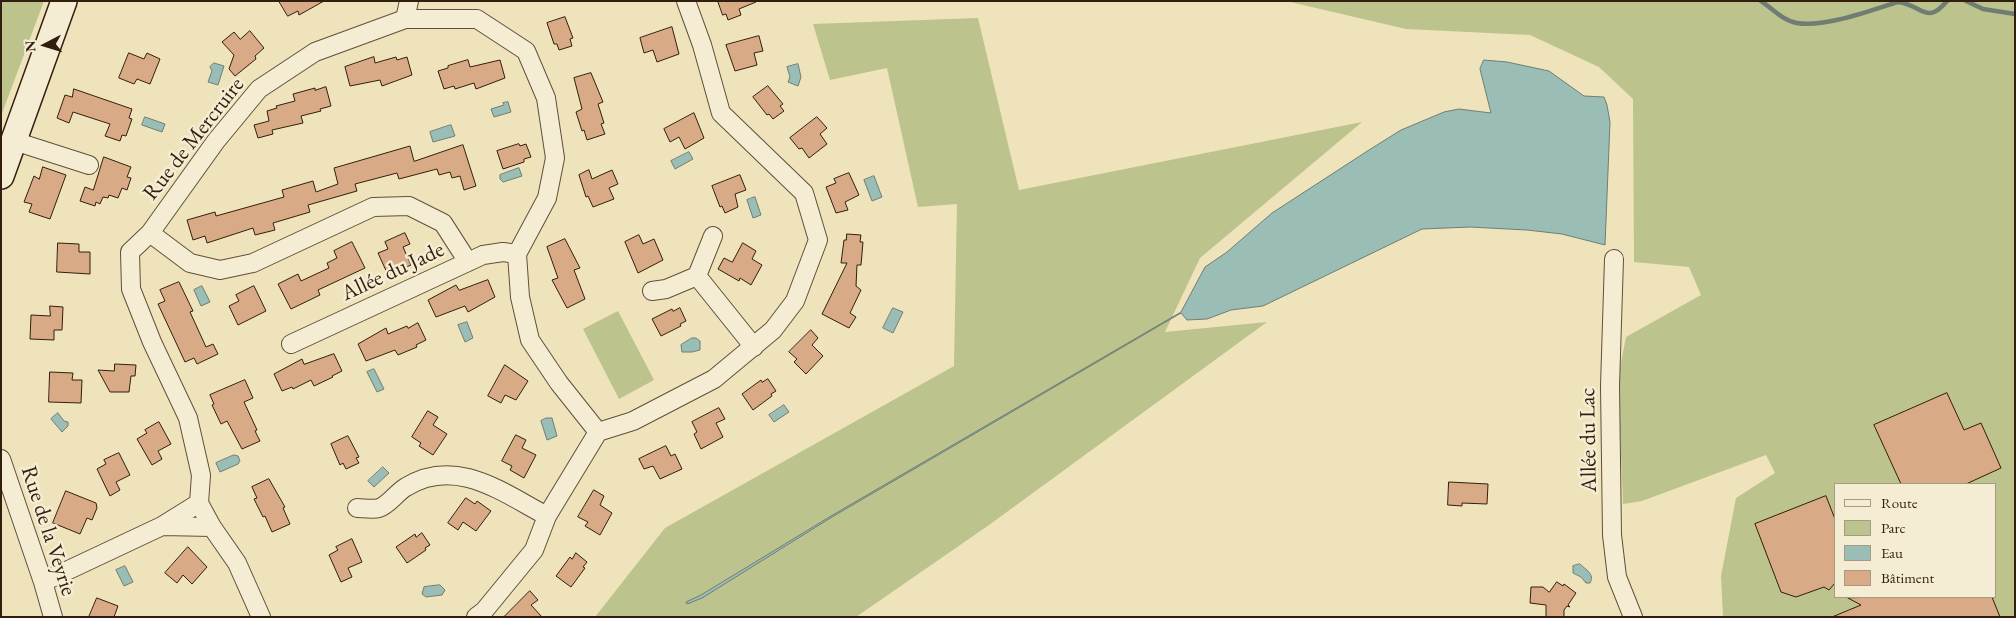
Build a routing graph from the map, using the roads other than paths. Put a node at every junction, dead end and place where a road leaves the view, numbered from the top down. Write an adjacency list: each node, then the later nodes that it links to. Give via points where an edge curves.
1 (64, 1): 5 (street)
2 (409, 1): 4 (street)
3 (686, 1): 16 (street, via 721,113 804,193 818,240 795,302 774,330)
4 (405, 18): 8 (street, Rue de Mercruire, via 315,52 259,89 216,141); 10 (street, Rue de Mercruire, via 477,19 526,51 546,98 555,158 546,198)
5 (14, 141): 6 (street); 7 (street)
6 (88, 165)
7 (1, 176)
8 (150, 232): 12 (street, via 190,263 220,270 253,263 374,207 409,206 443,223); 19 (street, Rue de Mercruire, via 130,252 132,289 152,342 188,418 201,475)
9 (714, 236): 13 (street)
10 (517, 254): 12 (street, Allée du Jade, via 483,255); 17 (street, via 520,297 530,340)
11 (1614, 259): 28 (street, Allée du Lac, via 1610,386 1612,535 1617,577)
12 (468, 262): 15 (street, Allée du Jade)
13 (697, 276): 14 (street, via 666,289); 16 (street)
14 (652, 291)
15 (291, 344)
16 (754, 347): 17 (street, via 714,379 633,421)
17 (598, 432): 21 (street)
18 (1, 459): 24 (street, Rue de la Veyrie)
19 (199, 503): 22 (street); 23 (street)
20 (356, 508): 21 (street, via 380,508 406,487 427,477 455,474 480,480)
21 (547, 516): 27 (street, via 534,550)
22 (162, 526): 23 (street); 24 (street)
23 (212, 527): 26 (street, via 238,563)
24 (43, 582): 25 (street, Rue de la Veyrie)
25 (53, 617)
26 (261, 617)
27 (476, 617)
28 (1633, 617)

